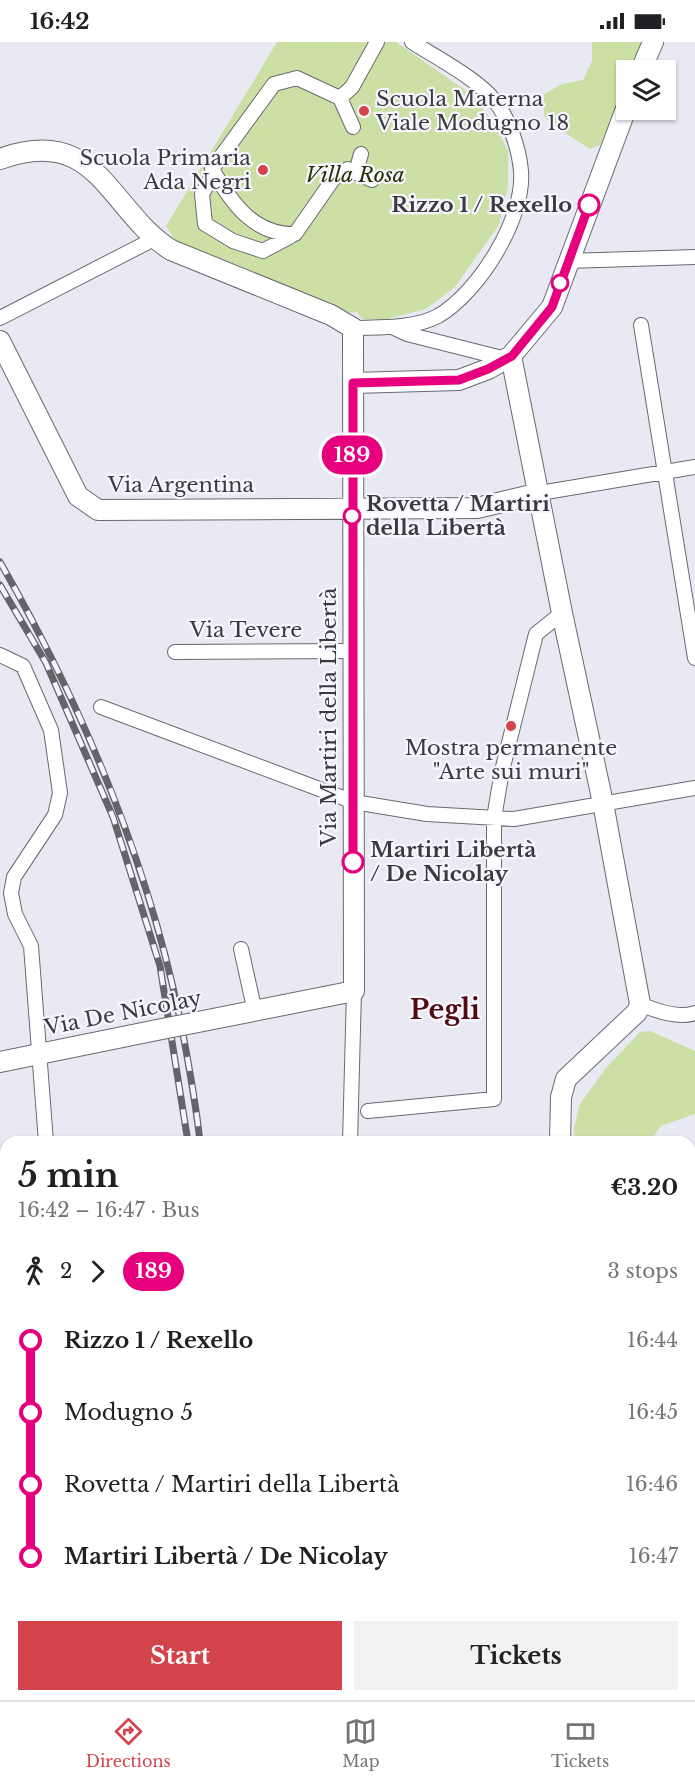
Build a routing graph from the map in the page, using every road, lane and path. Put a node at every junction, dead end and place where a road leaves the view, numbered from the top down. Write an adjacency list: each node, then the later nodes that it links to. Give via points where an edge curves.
1 (377, 42): 5 (street, via 352,87)
2 (412, 42): 19 (street, via 494,99 511,131 522,172 513,219 469,292 436,316 418,323)
3 (653, 42): 4 (street)
4 (645, 60)
5 (340, 98): 7 (street); 11 (street, via 297,78 274,84 212,169)
6 (622, 120): 16 (street)
7 (353, 127)
8 (361, 154): 10 (street)
9 (0, 159): 14 (street, via 30,151 69,155 110,184)
10 (356, 172): 12 (street); 13 (street, via 348,169 334,178)
11 (214, 173): 13 (street, via 250,222 278,235); 13 (street, via 202,194 205,224 233,241 263,251)
12 (372, 180)
13 (295, 234)
14 (154, 239): 17 (street); 20 (street, via 171,250 331,315)
15 (695, 257): 16 (street)
16 (567, 261): 22 (street, via 552,307)
17 (0, 318)
18 (640, 325): 25 (street)
19 (390, 326): 20 (street); 22 (street)
20 (353, 328): 23 (street, Via Martiri della Libertà)
21 (1, 342): 27 (street, Via Argentina, via 78,496 98,510)
22 (508, 358): 23 (street, via 459,380); 26 (street)
23 (353, 383): 27 (street, Via Martiri della Libertà)
24 (695, 467): 25 (street)
25 (663, 472): 26 (street); 32 (street)
26 (540, 493): 27 (street, Via Argentina, via 477,508); 28 (street)
27 (352, 509): 29 (street, Via Martiri della Libertà)
28 (562, 613): 36 (street); 37 (street, via 536,634)
29 (353, 651): 30 (street, Via Tevere); 35 (street, Via Martiri della Libertà)
30 (175, 652)
31 (0, 655): 38 (street, via 23,666 51,730 60,793 55,815)
32 (695, 658)
33 (101, 708): 35 (street)
34 (695, 788): 36 (street)
35 (354, 802): 37 (street, via 426,814); 40 (street, Via Martiri della Libertà)
36 (603, 803): 37 (street, via 514,819); 41 (street)
37 (494, 818): 46 (street, via 494,1099)
38 (7, 878): 44 (street, via 15,914 31,946)
39 (241, 949): 42 (street)
40 (354, 991): 42 (street, Via De Nicolay); 48 (street, Via Martiri della Libertà)
41 (639, 1008): 43 (street, via 687,1016); 49 (street, via 566,1079 561,1097)
42 (255, 1012): 44 (street, Via De Nicolay, bridge)
43 (695, 1013)
44 (39, 1054): 45 (street, Via De Nicolay); 47 (street)
45 (0, 1062)
46 (368, 1111)
47 (46, 1136)
48 (350, 1136)
49 (560, 1136)

